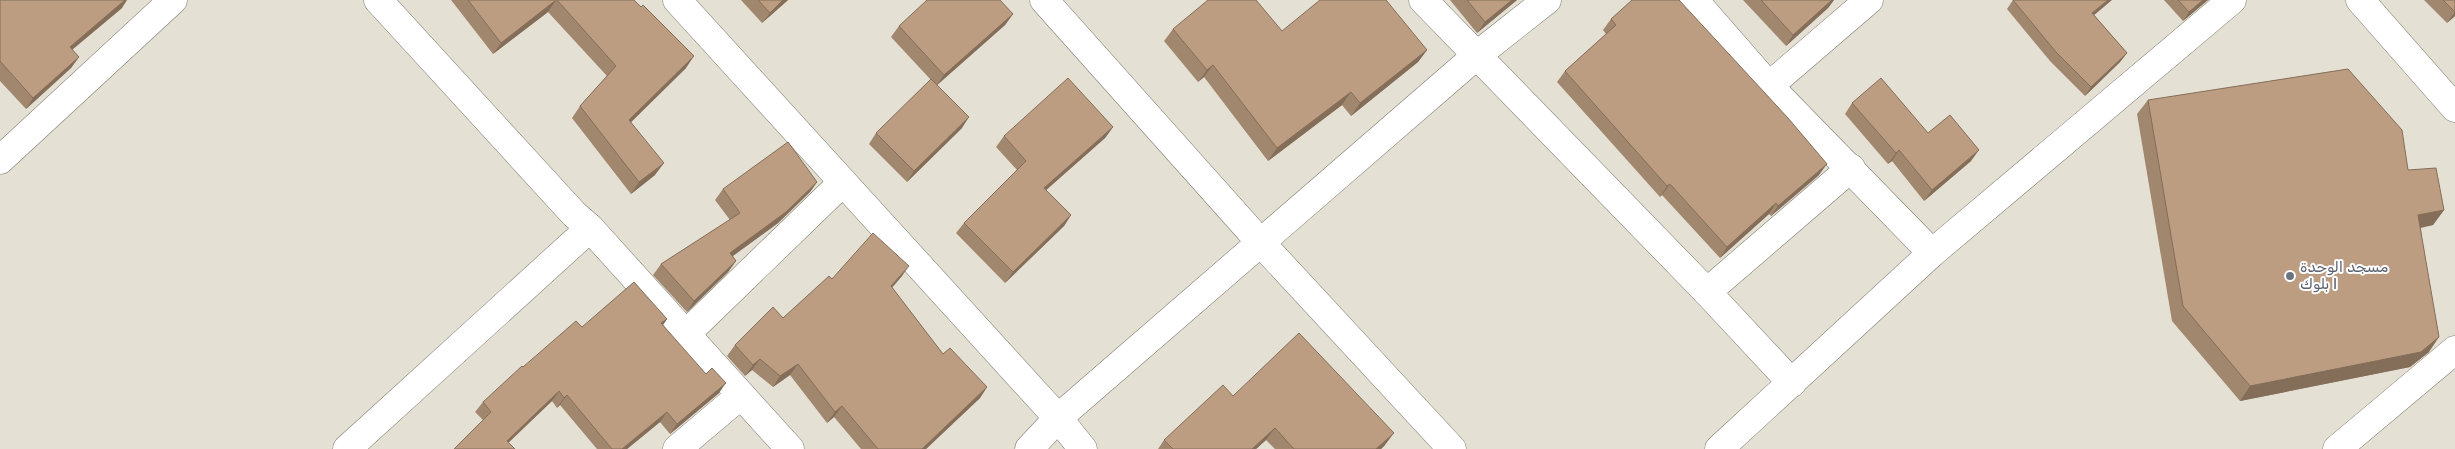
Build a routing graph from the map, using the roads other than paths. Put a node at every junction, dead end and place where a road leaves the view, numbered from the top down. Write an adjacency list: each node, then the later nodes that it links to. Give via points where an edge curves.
1 (378, 0): 17 (street)
2 (676, 0): 16 (street)
3 (1044, 0): 18 (street)
4 (1424, 0): 11 (street)
5 (1547, 0): 11 (street)
6 (1694, 0): 12 (street)
7 (1869, 0): 12 (street)
8 (2232, 0): 19 (street)
9 (2360, 0): 13 (street)
10 (166, 2): 14 (street)
11 (1476, 56): 18 (street); 20 (street)
12 (1769, 86): 15 (street)
13 (2455, 108)
14 (0, 160)
15 (1851, 168): 19 (street); 20 (street)
16 (843, 182): 21 (street); 25 (street)
17 (590, 228): 21 (street); 26 (street)
18 (1262, 244): 25 (street); 31 (street)
19 (1932, 253): 23 (street)
20 (1707, 292): 23 (street)
21 (686, 334): 24 (street)
22 (2455, 350): 33 (street)
23 (1792, 383): 32 (street)
24 (741, 395): 27 (street); 28 (street)
25 (1058, 418): 29 (street); 30 (street)
26 (347, 449)
27 (677, 449)
28 (790, 449)
29 (1029, 449)
30 (1083, 449)
31 (1452, 449)
32 (1719, 449)
33 (2337, 449)

